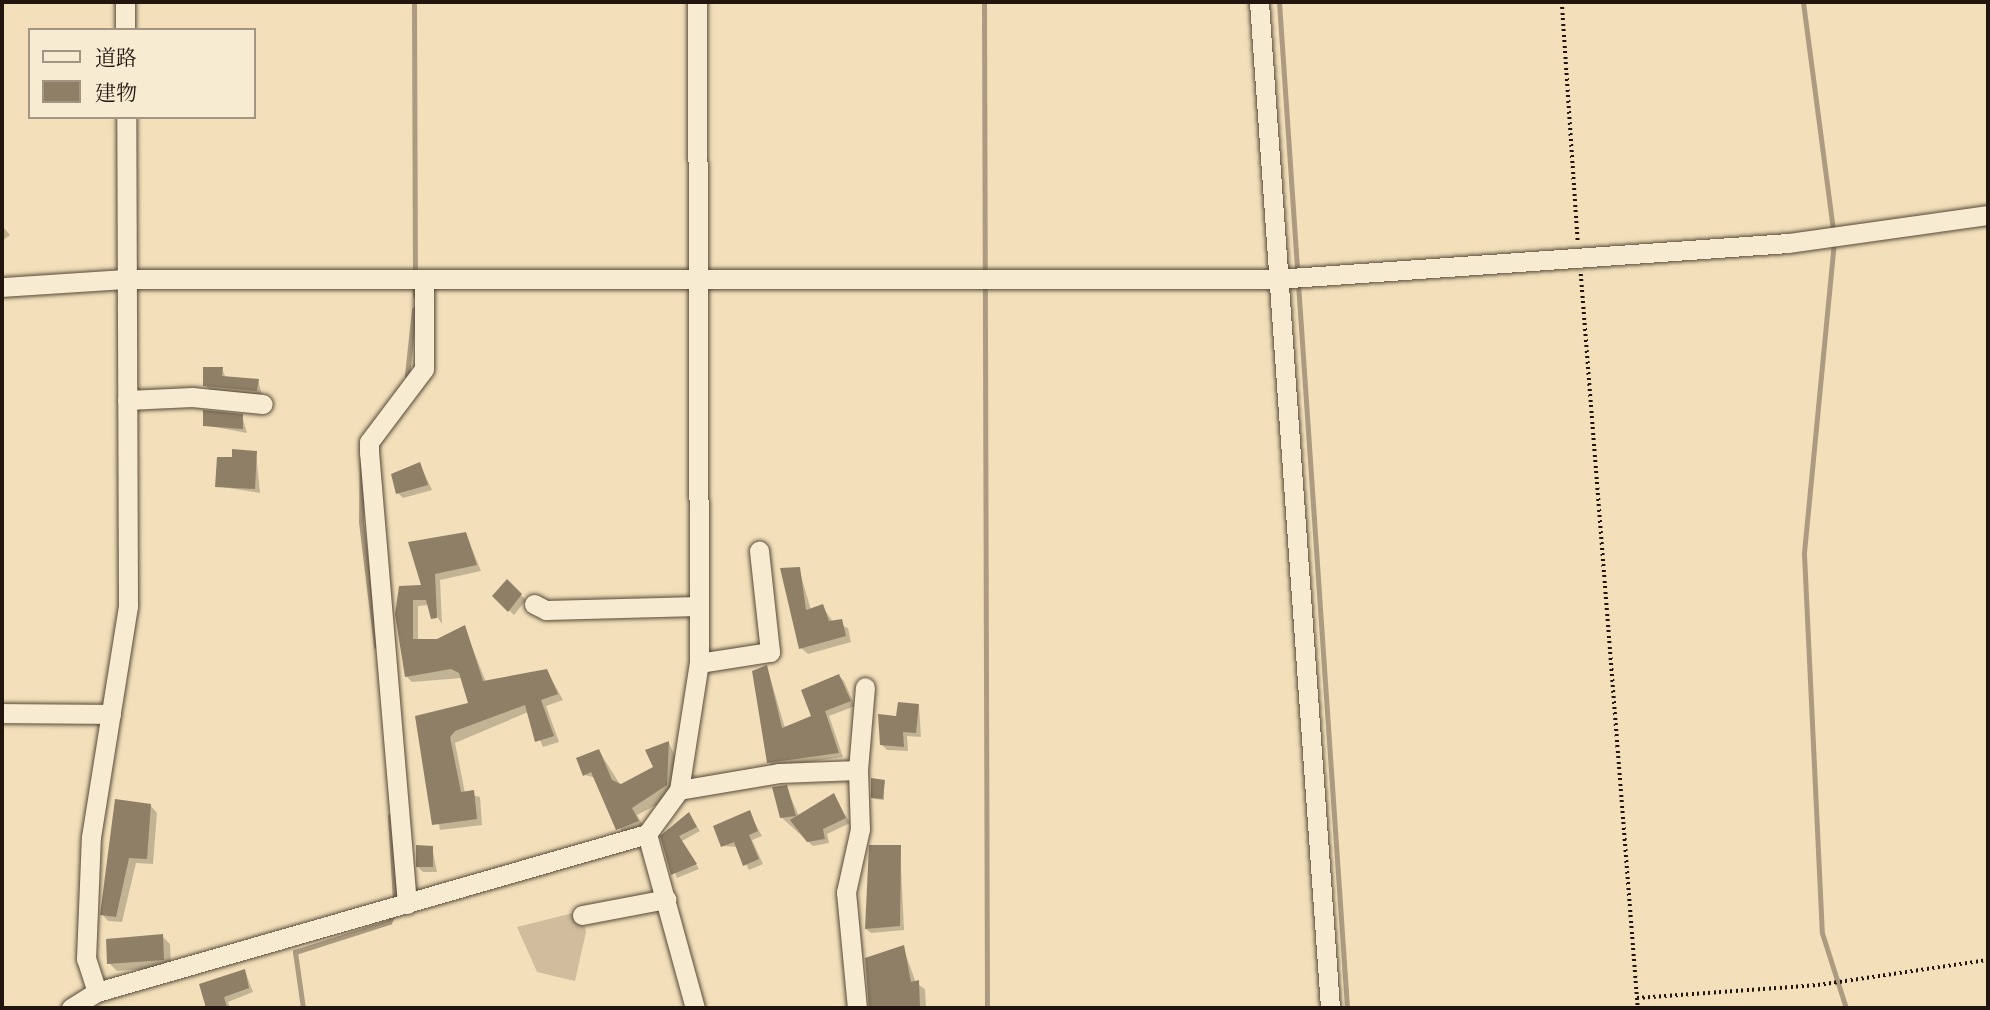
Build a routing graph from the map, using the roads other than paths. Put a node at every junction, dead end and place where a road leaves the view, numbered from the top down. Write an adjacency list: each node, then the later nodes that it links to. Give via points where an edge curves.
1 (125, 2): 4 (street)
2 (697, 2): 10 (street)
3 (1259, 2): 9 (street)
4 (125, 28)
5 (126, 119): 7 (street)
6 (1988, 215): 9 (street, via 1788,243)
7 (127, 279): 8 (street); 11 (street); 12 (street)
8 (424, 279): 10 (street); 25 (street, via 424,369 369,442)
9 (1276, 279): 10 (street); 31 (street)
10 (697, 280): 16 (street)
11 (2, 287)
12 (127, 400): 13 (street, via 192,397); 20 (street, via 128,606)
13 (263, 404)
14 (759, 551): 17 (street, via 770,652)
15 (534, 604): 16 (street, via 546,610)
16 (698, 606): 17 (street)
17 (699, 663): 22 (street)
18 (865, 687): 21 (street)
19 (2, 713): 20 (street)
20 (111, 715): 27 (street, via 91,837 86,959)
21 (858, 769): 22 (street, via 779,773); 30 (street, via 860,829 846,892)
22 (679, 790): 23 (street)
23 (647, 834): 24 (street); 25 (street)
24 (667, 899): 26 (street); 29 (street)
25 (407, 904): 27 (street)
26 (582, 915)
27 (97, 992): 28 (street)
28 (71, 1008)
29 (695, 1008)
30 (857, 1008)
31 (1330, 1008)

